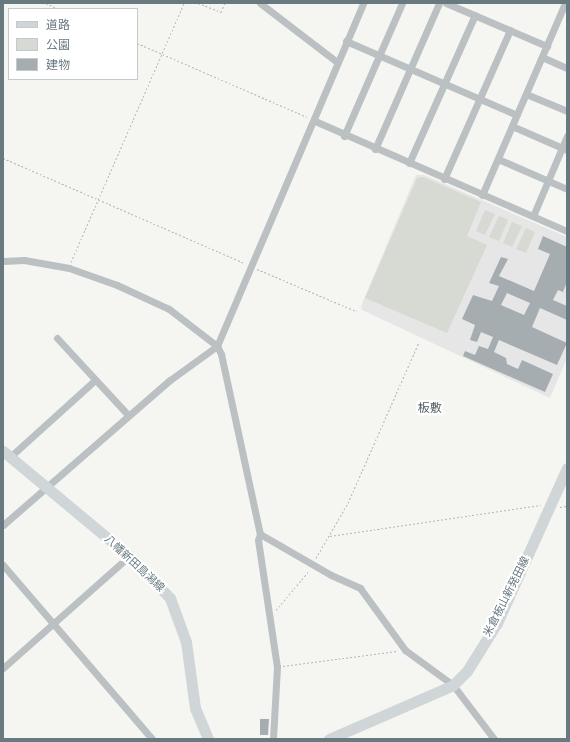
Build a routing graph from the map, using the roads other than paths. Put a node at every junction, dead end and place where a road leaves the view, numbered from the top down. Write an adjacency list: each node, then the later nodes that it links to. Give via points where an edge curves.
1 (260, 3): 15 (street)
2 (363, 3): 11 (street)
3 (402, 3): 13 (street)
4 (439, 3): 16 (street)
5 (446, 3): 8 (street)
6 (469, 3): 8 (street)
7 (565, 3): 12 (street)
8 (465, 11): 9 (street)
9 (475, 15): 10 (street); 18 (street)
10 (510, 30): 12 (street); 20 (street)
11 (346, 41): 13 (street); 15 (street)
12 (547, 46): 14 (street)
13 (379, 55): 16 (street); 25 (street)
14 (542, 57): 17 (street); 19 (street)
15 (337, 62): 23 (street)
16 (410, 68): 18 (street); 27 (street)
17 (567, 68)
18 (443, 83): 20 (street); 30 (street)
19 (526, 94): 21 (street); 22 (street)
20 (479, 98): 22 (street); 31 (street)
21 (567, 112)
22 (517, 115): 24 (street)
23 (315, 121): 25 (street); 39 (street)
24 (512, 126): 28 (street); 29 (street)
25 (344, 136): 27 (street)
26 (567, 136): 28 (street)
27 (376, 149): 30 (street)
28 (564, 149): 32 (street)
29 (498, 159): 32 (street); 34 (street)
30 (409, 163): 31 (street)
31 (444, 179): 34 (street)
32 (548, 181): 33 (street); 35 (street)
33 (567, 189)
34 (482, 195): 35 (street)
35 (533, 216): 36 (street)
36 (567, 231)
37 (3, 261): 39 (street, via 24,260 69,268 169,309)
38 (56, 338): 40 (street)
39 (217, 346): 41 (street); 46 (street, via 222,354)
40 (94, 381): 41 (street); 42 (street)
41 (128, 415): 44 (street)
42 (7, 454): 44 (main road, 八幡新田島潟線)
43 (567, 468): 51 (main road, 米倉板山新発田線, via 496,623 467,671)
44 (47, 487): 45 (street); 47 (main road, 八幡新田島潟線)
45 (3, 525)
46 (260, 534): 51 (street, via 313,566 360,588 405,650); 54 (street, via 258,540 277,667)
47 (129, 556): 49 (street); 53 (main road, 八幡新田島潟線, via 156,581 177,611 186,642 195,708)
48 (3, 565): 49 (street)
49 (54, 624): 50 (street); 52 (street)
50 (3, 668)
51 (453, 685): 55 (main road, 米倉板山新発田線); 56 (street)
52 (152, 739)
53 (208, 739)
54 (273, 739)
55 (329, 739)
56 (494, 739)

